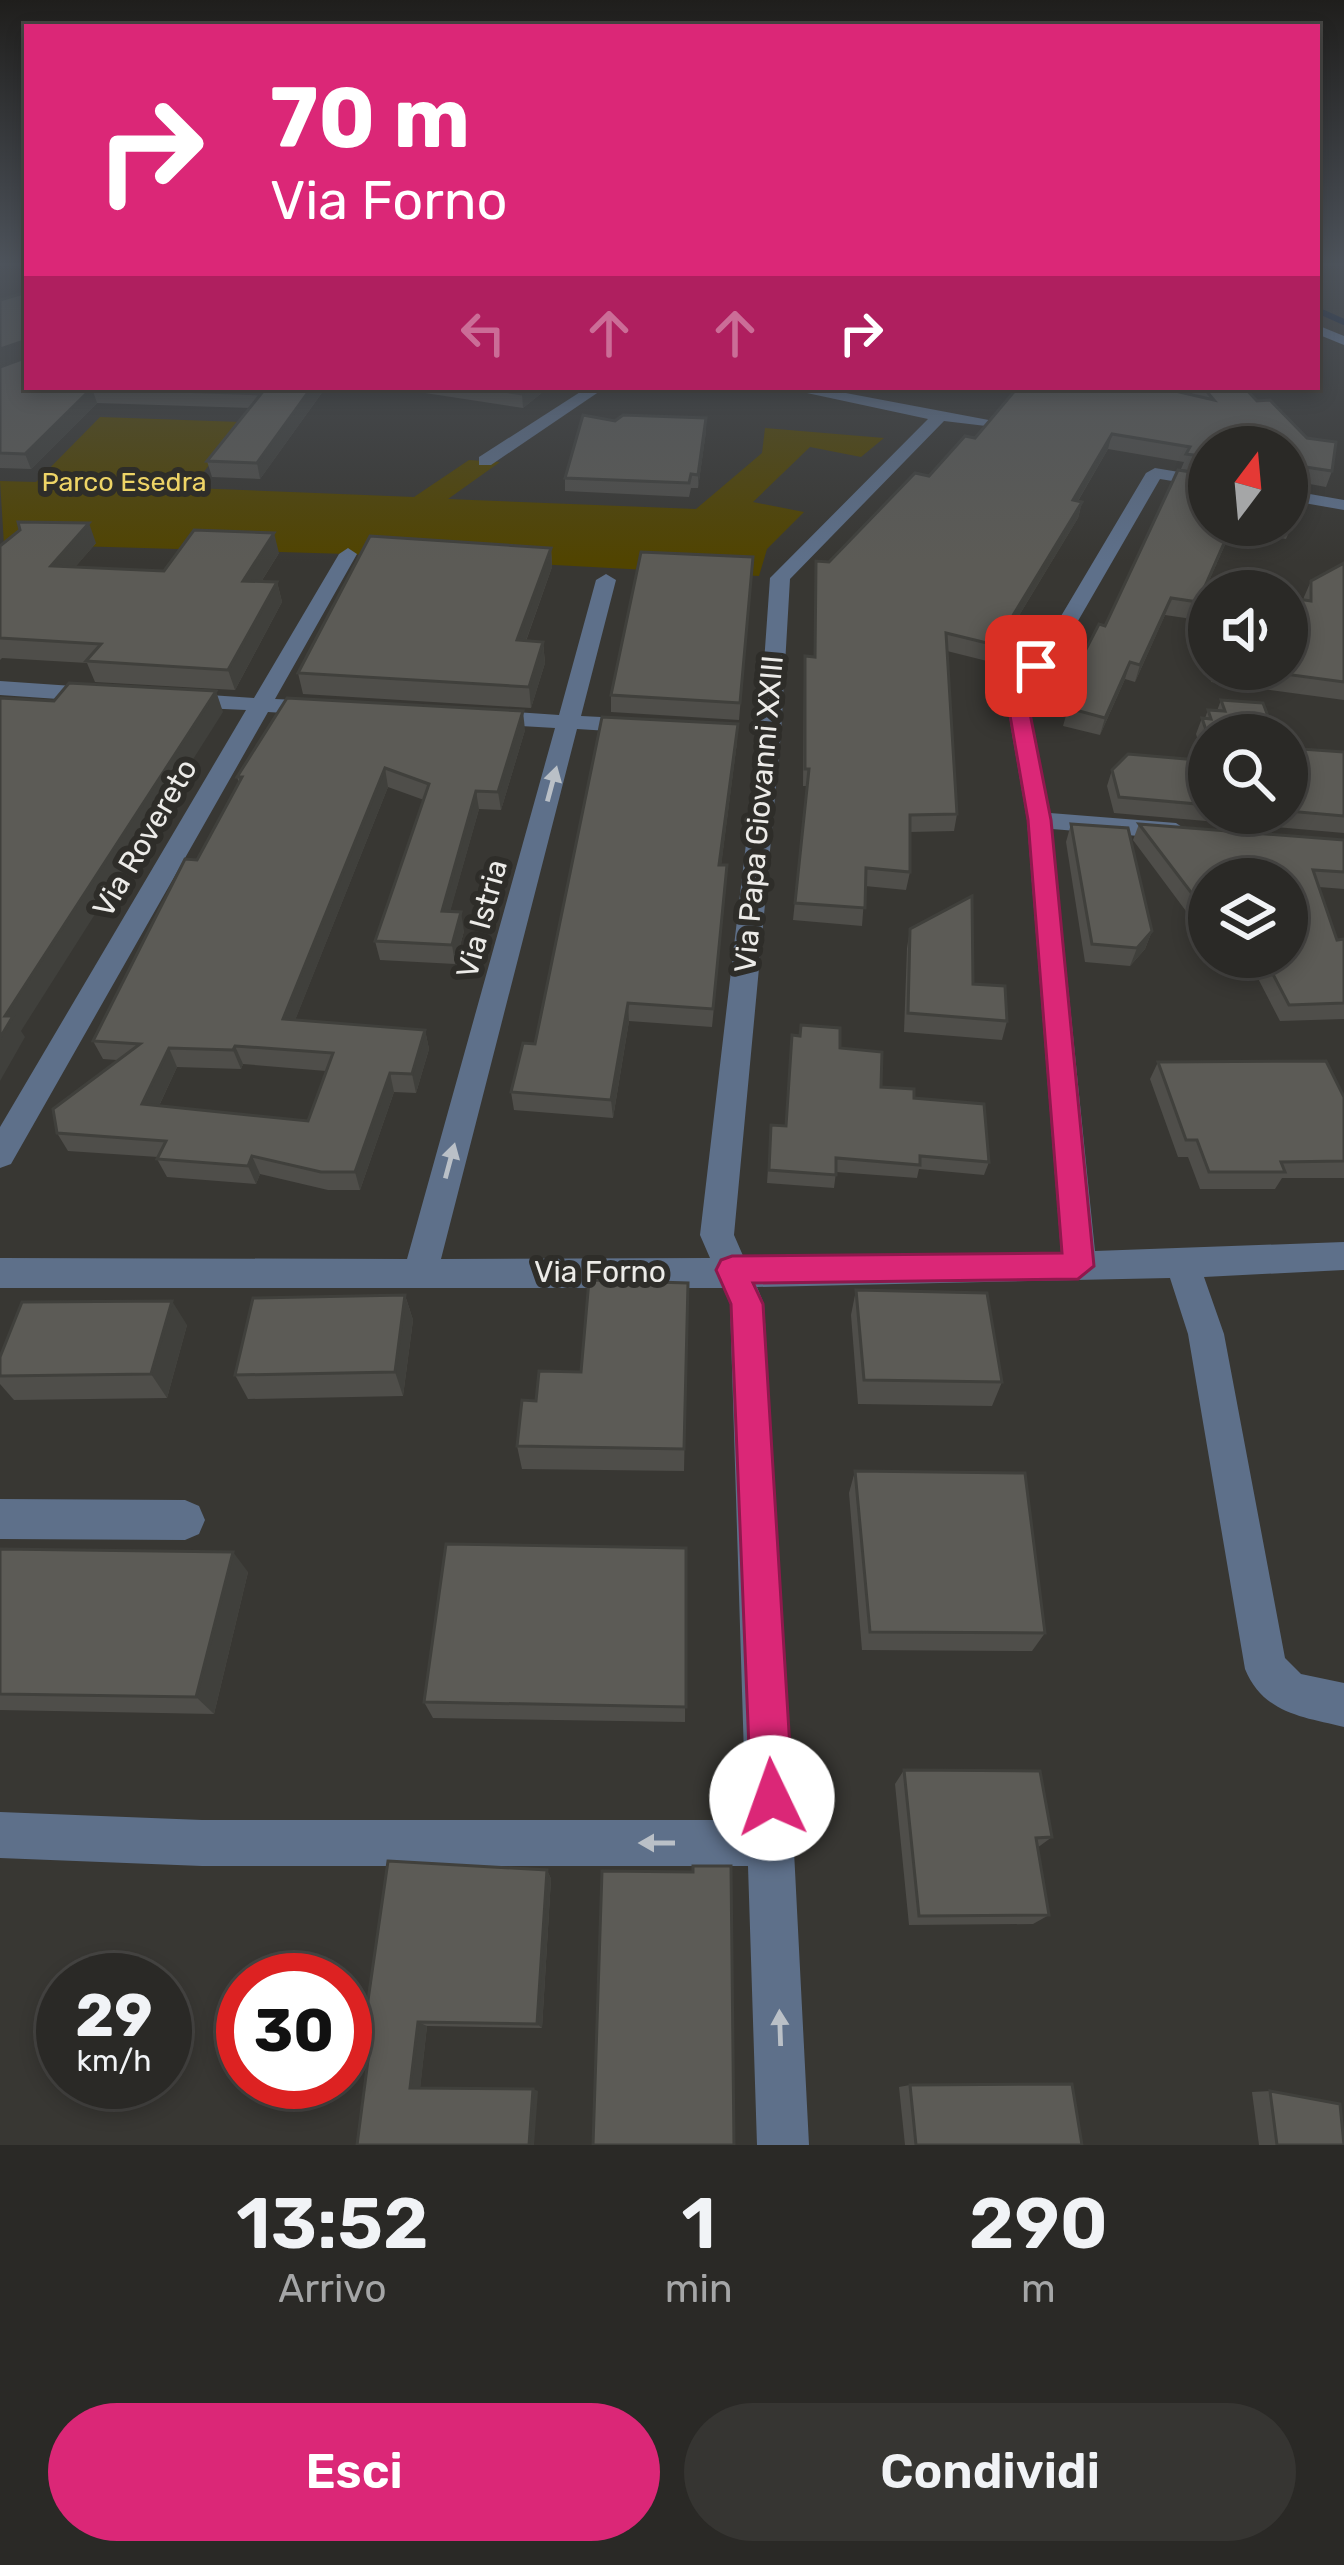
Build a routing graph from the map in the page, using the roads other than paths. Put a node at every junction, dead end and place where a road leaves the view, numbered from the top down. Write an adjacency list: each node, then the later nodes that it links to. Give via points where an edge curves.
1 (594, 390): 5 (street)
2 (805, 390): 3 (street)
3 (942, 413): 4 (street); 25 (street, Via Papa Giovanni XXIII, via 780,578 759,733 717,1235)
4 (986, 421)
5 (485, 461)
6 (1188, 478): 19 (street, via 1155,473 1058,640 1016,692)
7 (1308, 499): 8 (street)
8 (1344, 505)
9 (348, 554): 14 (street, Via Rovereto)
10 (606, 580): 17 (street, Via Istria)
11 (0, 688): 12 (street)
12 (118, 696)
13 (165, 699): 14 (street)
14 (260, 705): 15 (street); 21 (street, Via Rovereto)
15 (331, 709)
16 (450, 716): 17 (street)
17 (569, 722): 18 (street); 27 (street, Via Istria, one-way to 17)
18 (658, 727)
19 (1040, 820): 20 (street); 24 (street)
20 (1188, 832)
21 (0, 1155)
22 (1344, 1256): 23 (street, Via Forno)
23 (1181, 1264): 24 (street, Via Forno); 30 (street, via 1206,1334 1266,1670 1289,1693)
24 (1078, 1266): 25 (street, Via Forno)
25 (732, 1270): 27 (street, Via Forno); 32 (street, Via Papa Giovanni XXIII, via 747,1304)
26 (0, 1274): 27 (street, Via Forno)
27 (420, 1274)
28 (0, 1519): 29 (street)
29 (185, 1520)
30 (1344, 1706)
31 (0, 1835): 32 (street, one-way to 31)
32 (774, 1843): 33 (street, Via Papa Giovanni XXIII, one-way to 32)
33 (784, 2145)

